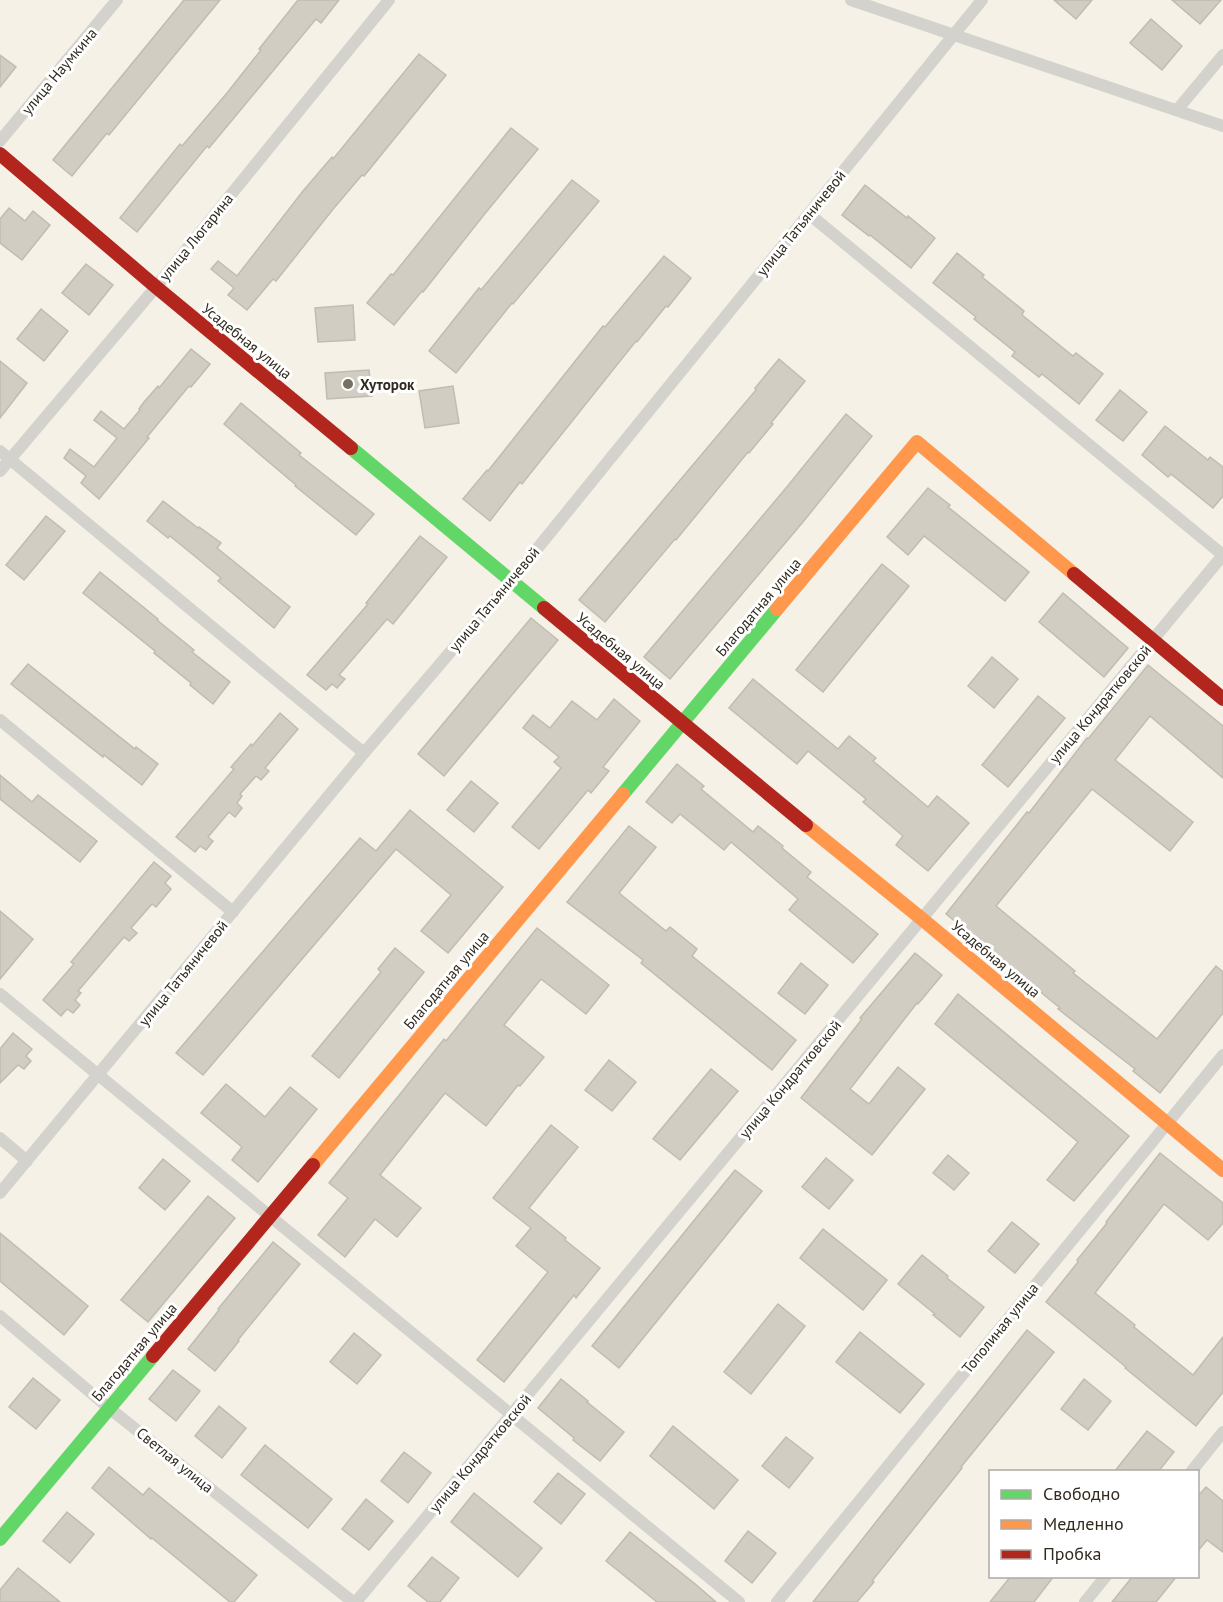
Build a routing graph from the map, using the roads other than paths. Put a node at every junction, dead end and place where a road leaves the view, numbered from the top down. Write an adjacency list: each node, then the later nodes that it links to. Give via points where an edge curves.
1 (117, 0): 9 (street, улица Наумкина)
2 (389, 0): 12 (street, улица Люгарина)
3 (851, 0): 5 (street)
4 (982, 0): 5 (street, улица Татьяничевой)
5 (954, 34): 7 (street); 11 (street, улица Татьяничевой)
6 (1223, 54): 7 (street)
7 (1177, 110): 8 (street)
8 (1223, 126)
9 (0, 141)
10 (0, 154): 12 (street, Усадебная улица)
11 (809, 214): 15 (street); 16 (street, улица Татьяничевой)
12 (156, 287): 13 (street, улица Люгарина); 16 (street, Усадебная улица)
13 (5, 455): 14 (street, улица Люгарина); 21 (street)
14 (0, 471)
15 (1223, 555): 17 (street, улица Кондратковской)
16 (511, 580): 20 (street, Усадебная улица); 21 (street, улица Татьяничевой)
17 (1152, 640): 18 (street); 20 (street, Благодатная улица, via 917,442); 23 (street, улица Кондратковской)
18 (1223, 699)
19 (0, 720): 22 (street)
20 (681, 724): 23 (street, Усадебная улица); 32 (street, Благодатная улица)
21 (364, 753): 22 (street, улица Татьяничевой)
22 (233, 912): 26 (street, улица Татьяничевой)
23 (922, 919): 27 (street, Усадебная улица); 35 (street, улица Кондратковской)
24 (0, 994): 26 (street)
25 (1223, 1055): 27 (street, Тополиная улица)
26 (98, 1076): 29 (street, улица Татьяничевой); 32 (street)
27 (1166, 1124): 30 (street, Усадебная улица); 42 (street, Тополиная улица)
28 (0, 1138): 29 (street)
29 (27, 1161): 31 (street, улица Татьяничевой)
30 (1223, 1170)
31 (0, 1193)
32 (270, 1215): 34 (street, Благодатная улица); 35 (street)
33 (0, 1316): 34 (street, Светлая улица)
34 (109, 1408): 38 (street, Благодатная улица); 40 (street, Светлая улица)
35 (512, 1414): 40 (street, улица Кондратковской); 41 (street)
36 (1223, 1432): 37 (street)
37 (1193, 1470)
38 (0, 1539)
39 (1104, 1578): 43 (street)
40 (355, 1602)
41 (739, 1602)
42 (777, 1602)
43 (1085, 1602)

